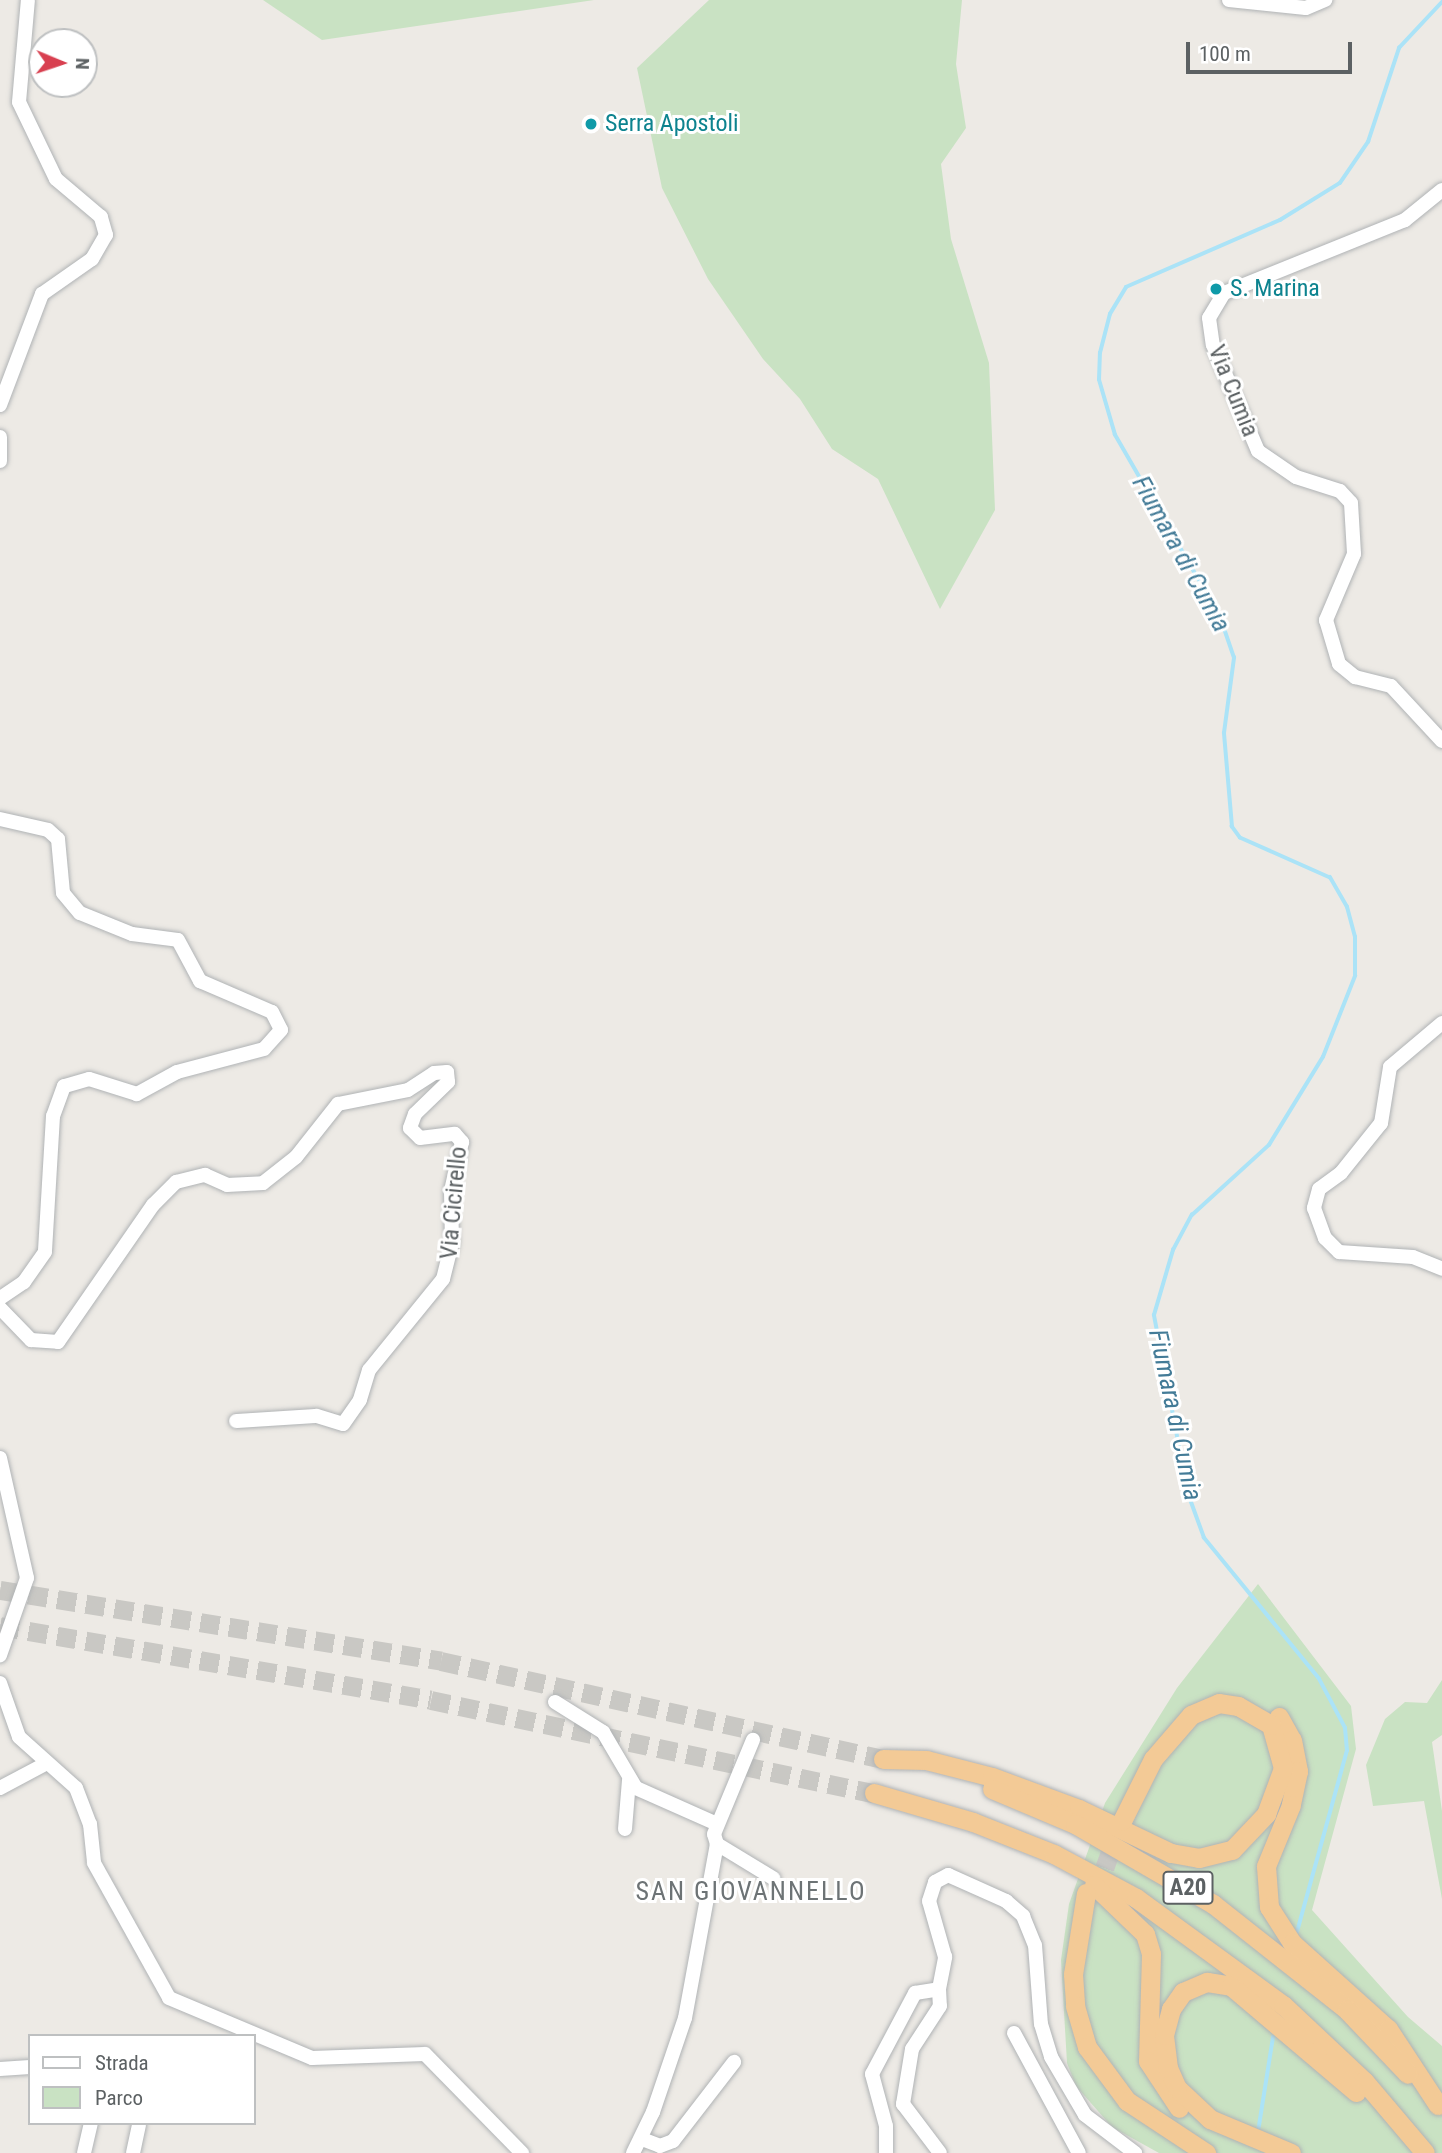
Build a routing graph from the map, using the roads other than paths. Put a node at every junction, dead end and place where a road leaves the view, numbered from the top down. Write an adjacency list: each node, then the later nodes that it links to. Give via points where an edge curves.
1 (28, 0): 5 (street, via 19,102 56,179 101,217 106,235 92,259 42,294)
2 (1229, 0): 3 (street, via 1306,8)
3 (1325, 0)
4 (1442, 190): 8 (street, Via Cumia, via 1405,220 1224,293 1212,306 1209,327 1258,452 1296,477 1340,491 1351,503 1354,554 1325,626 1339,664 1349,674 1391,686)
5 (0, 405)
6 (0, 437): 7 (street)
7 (0, 461)
8 (1442, 741)
9 (0, 819): 12 (street, via 53,833 60,846 63,893 80,913 132,934 178,940 200,981 272,1012 281,1030 264,1049 177,1072 137,1094 89,1079 64,1086 53,1116 45,1252 24,1282)
10 (1442, 1023): 11 (street, via 1390,1067 1377,1130 1320,1189 1314,1208 1325,1238 1339,1252 1413,1257)
11 (1442, 1269)
12 (0, 1298)
13 (0, 1308): 14 (street, Via Cicirello, via 30,1339 58,1342 147,1213 176,1182 205,1175 227,1185 264,1183 296,1157 338,1104 408,1090 434,1073 447,1072 448,1082 415,1114 410,1128 420,1138 455,1134 462,1142 450,1196 450,1261 440,1284 369,1370 360,1400 344,1424 316,1416)
14 (236, 1421)
15 (0, 1458): 16 (street, via 27,1578)
16 (0, 1655)
17 (0, 1683): 20 (street, via 15,1730)
18 (555, 1702): 21 (street, via 603,1732)
19 (753, 1740): 24 (street)
20 (47, 1763): 22 (street); 31 (street, via 76,1788 90,1824 94,1863 169,1998)
21 (629, 1780): 24 (street, via 644,1794); 25 (street)
22 (0, 1788)
23 (874, 1793): 27 (highway, A20, via 973,1822)
24 (717, 1824): 26 (street)
25 (625, 1829)
26 (717, 1844): 28 (street); 39 (street, via 685,2018)
27 (1054, 1854): 50 (highway, via 1132,1917 1144,1934 1152,1970 1146,2049 1159,2085 1191,2117); 53 (highway, A20, via 1136,1898 1250,1978 1364,2081)
28 (773, 1878)
29 (939, 1989): 44 (street, via 915,1993 872,2074 886,2126); 45 (street, via 940,2006 912,2049 903,2104); 47 (street, via 946,1957 929,1901 935,1882 948,1875 999,1897 1023,1916 1035,1945 1041,2024 1051,2057 1085,2115)
30 (1014, 2033): 46 (street)
31 (255, 2034)
32 (256, 2035): 42 (street, via 312,2058 425,2054)
33 (734, 2062): 39 (street, via 673,2141 660,2146)
34 (28, 2067): 35 (street)
35 (0, 2069)
36 (1440, 2108): 36 (highway, A20, via 1388,2029 1292,1943 1269,1907 1266,1866 1291,1805 1298,1771 1292,1740 1278,1716 1256,1701 1229,1696 1187,1707 1146,1754 1117,1819 1153,1759 1191,1715 1219,1703 1238,1706 1271,1725 1283,1768 1269,1808 1232,1850 1199,1858 1171,1853 1079,1809 992,1777 926,1760 883,1759 988,1788 1075,1824 1151,1865 1287,1960 1347,2010)
37 (91, 2125): 40 (street)
38 (139, 2126): 41 (street)
39 (642, 2139): 43 (street)
40 (84, 2153)
41 (132, 2153)
42 (522, 2153)
43 (633, 2153)
44 (886, 2153)
45 (940, 2153)
46 (1079, 2153)
47 (1135, 2153)
48 (1206, 2153): 49 (highway, via 1128,2101 1087,2047 1074,2006 1073,1974 1090,1896 1081,1975 1082,2005 1094,2044 1118,2081 1142,2105)
49 (1220, 2153)
50 (1269, 2153)
51 (1290, 2153): 52 (highway, via 1210,2119 1177,2088 1168,2068 1164,2035 1171,2009 1183,1992 1207,1982 1238,1991 1329,2066)
52 (1417, 2153)
53 (1425, 2153)

